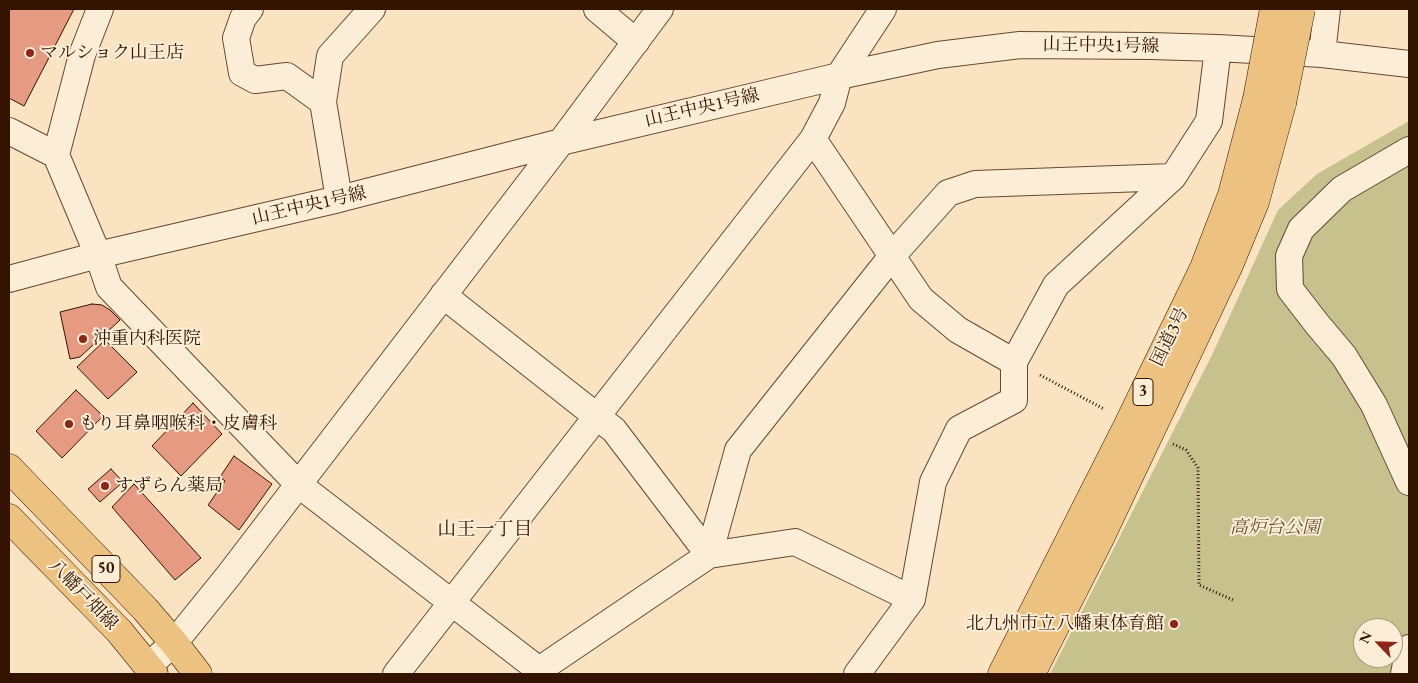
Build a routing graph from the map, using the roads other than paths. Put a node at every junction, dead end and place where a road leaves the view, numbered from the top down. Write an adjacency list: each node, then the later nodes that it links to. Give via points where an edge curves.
1 (100, 9): 21 (street, via 82,55)
2 (250, 9): 16 (street, via 236,38 242,73 255,80 287,76)
3 (372, 9): 16 (street, via 330,56)
4 (597, 9): 10 (street)
5 (660, 9): 10 (street)
6 (882, 9): 14 (street)
7 (1274, 9): 15 (main road, 国道3号 / 3, bridge)
8 (1301, 9): 15 (main road, 国道3号 / 3, bridge)
9 (1327, 9): 12 (street)
10 (636, 42): 19 (street)
11 (1218, 48): 12 (street, 山王中央1号線); 14 (street, 山王中央1号線, via 1020,45 938,55); 22 (street, via 1209,121)
12 (1322, 54): 13 (street, 山王中央1号線)
13 (1409, 64)
14 (839, 76): 18 (street, via 832,104); 19 (street, 山王中央1号線)
15 (1270, 101): 44 (main road, 国道3号 / 3, via 1204,268); 45 (main road, 国道3号 / 3, via 1255,202 1229,265 1099,540)
16 (323, 102): 23 (street)
17 (9, 131): 21 (street)
18 (813, 139): 25 (street); 29 (street)
19 (561, 142): 23 (street, 山王中央1号線); 27 (street)
20 (1409, 150): 31 (street, via 1342,189 1301,229 1289,256 1290,289 1344,356 1374,405)
21 (56, 155): 24 (street)
22 (1172, 177): 25 (street, via 975,184 948,193); 28 (street, via 1056,284)
23 (339, 199): 24 (street, 山王中央1号線)
24 (98, 255): 26 (street, 山王中央1号線); 32 (street, via 109,287)
25 (892, 256): 28 (street, via 921,299 958,330); 34 (street, via 738,450)
26 (9, 279)
27 (443, 295): 29 (street); 32 (street)
28 (1014, 362): 35 (street, via 1014,400 959,429 933,482)
29 (597, 416): 34 (street, via 614,430); 36 (street)
30 (9, 468): 37 (main road, 八幡戸畑線 / 50)
31 (1409, 482)
32 (298, 484): 36 (street); 37 (street)
33 (9, 518): 39 (main road, 八幡戸畑線 / 50, via 119,631)
34 (709, 555): 35 (street, via 795,542); 40 (street)
35 (912, 599): 43 (street)
36 (452, 602): 40 (street); 42 (street)
37 (174, 643): 39 (street); 41 (main road, 八幡戸畑線 / 50)
38 (1409, 648): 46 (street)
39 (151, 670)
40 (539, 672)
41 (198, 674)
42 (396, 674)
43 (857, 674)
44 (1002, 674)
45 (1031, 674)
46 (1404, 674)

